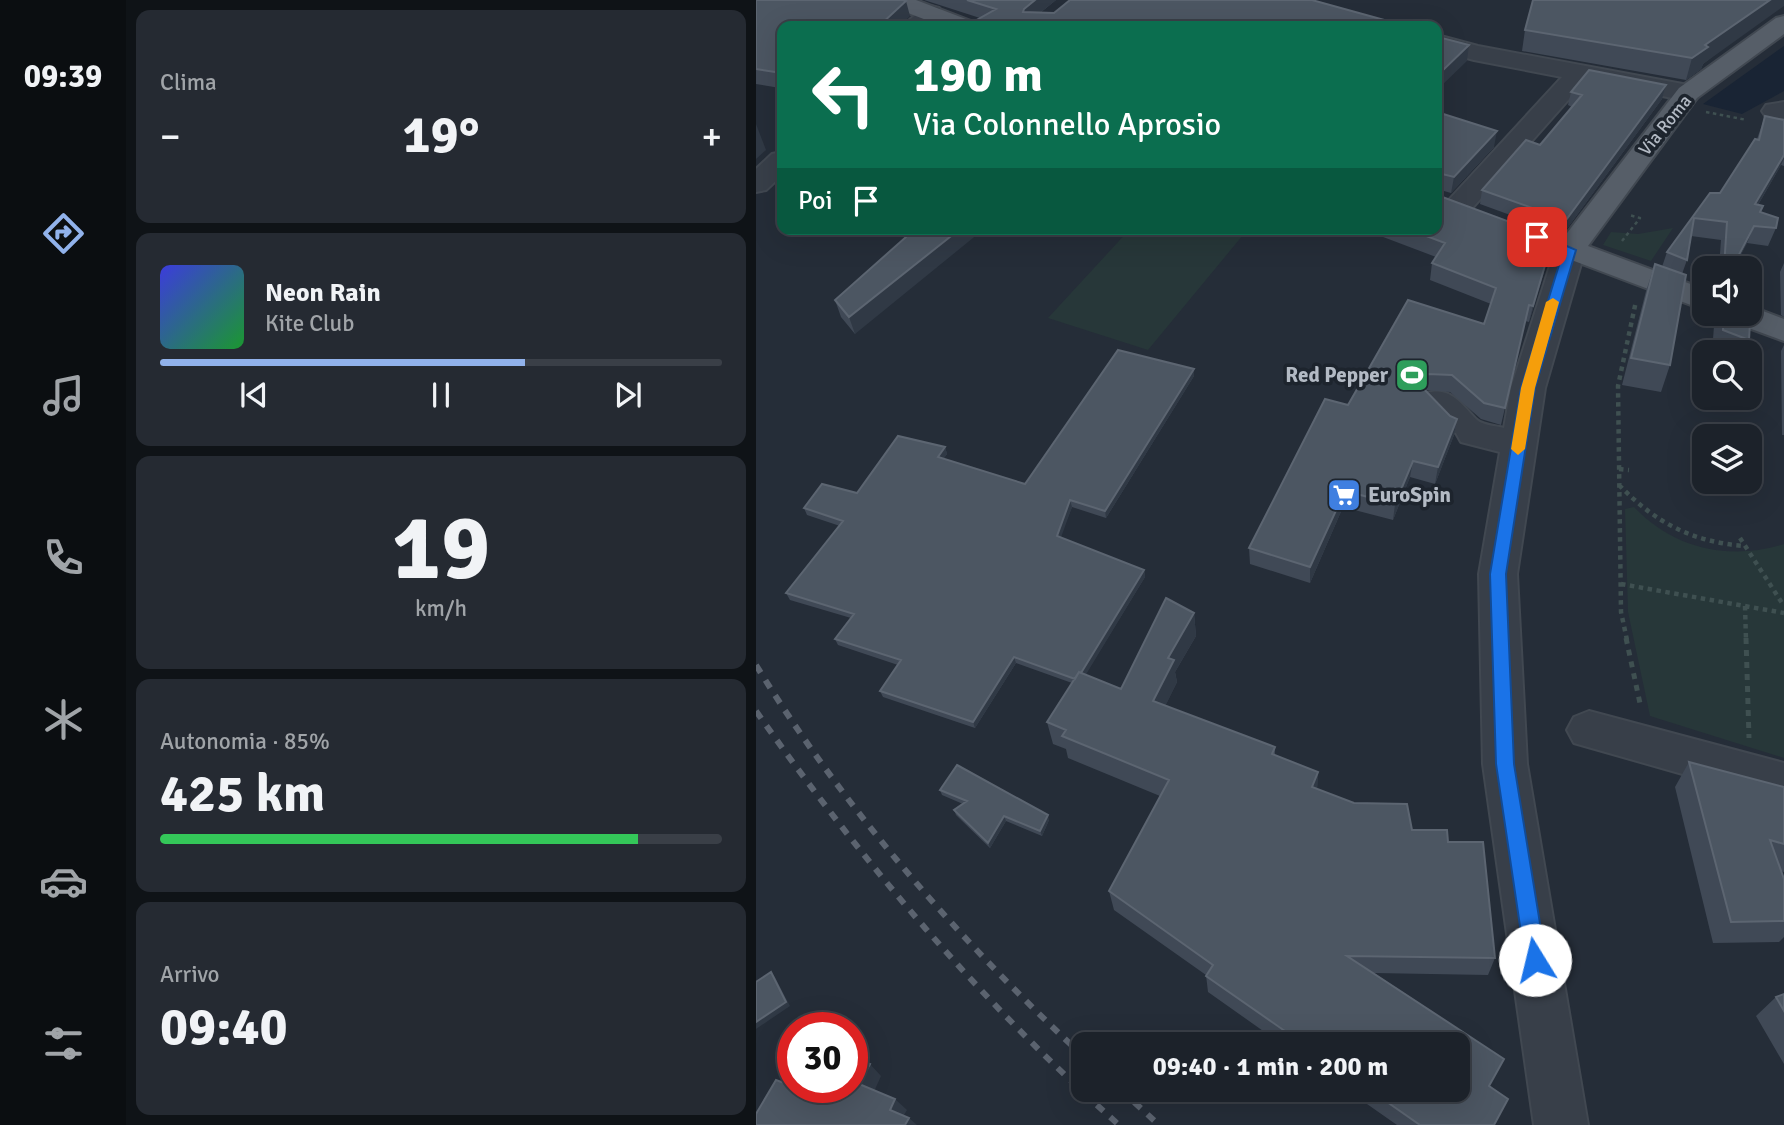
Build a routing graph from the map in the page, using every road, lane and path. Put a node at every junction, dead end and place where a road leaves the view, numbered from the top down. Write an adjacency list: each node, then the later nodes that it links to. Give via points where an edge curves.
1 (895, 0): 2 (main road)
2 (923, 20)
3 (1784, 23): 6 (main road, Via Roma)
4 (1442, 44): 5 (street)
5 (1580, 72): 6 (street); 10 (street)
6 (1695, 102): 7 (path, via 1746,122 1749,116); 13 (main road, Via Roma)
7 (1779, 110)
8 (777, 165): 9 (street)
9 (756, 184)
10 (1447, 204): 11 (main road)
11 (1491, 220)
12 (1525, 233): 13 (main road)
13 (1570, 250): 15 (main road); 19 (street, via 1528,388)
14 (1637, 293): 20 (path, via 1618,386)
15 (1692, 296)
16 (1762, 322): 17 (main road)
17 (1784, 331)
18 (1457, 419): 19 (street)
19 (1519, 444): 33 (street, via 1498,574 1505,764)
20 (1619, 469): 21 (path); 22 (path)
21 (1629, 470)
22 (1619, 485): 24 (path, via 1671,530 1714,545); 25 (path)
23 (1740, 538): 24 (path)
24 (1745, 546): 27 (path)
25 (1621, 584): 26 (path); 29 (path, via 1621,612)
26 (1745, 606): 28 (path); 31 (path)
27 (1784, 606)
28 (1784, 614)
29 (1644, 720)
30 (1589, 730): 32 (street)
31 (1749, 740)
32 (1784, 783)
33 (1560, 1125)

